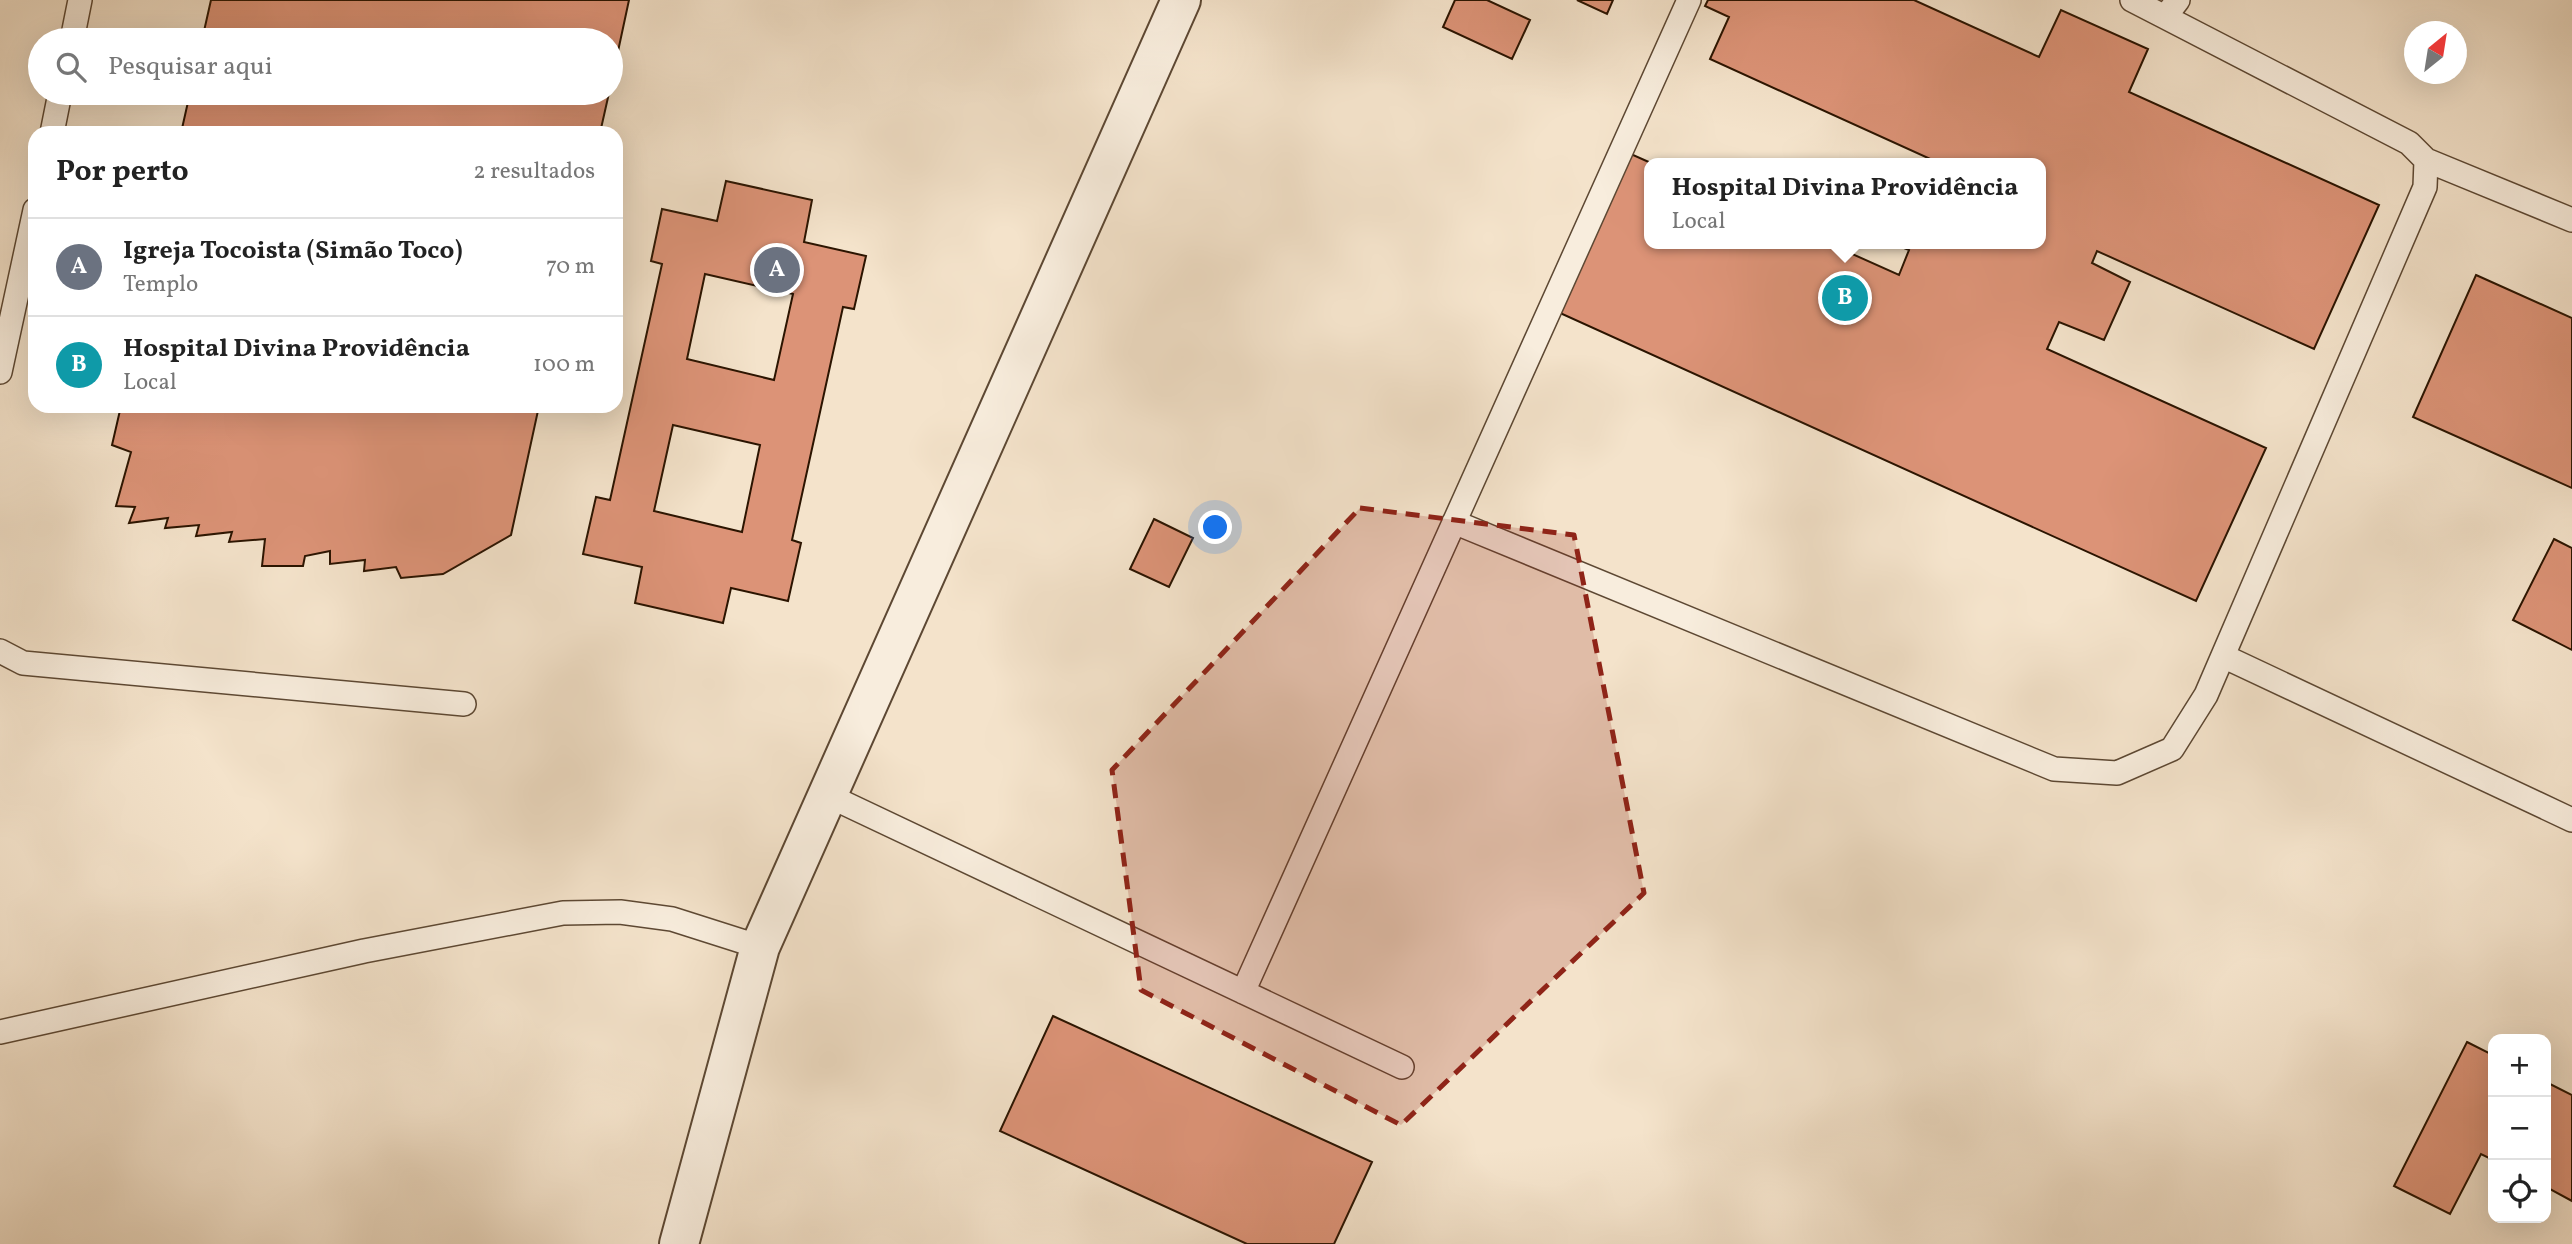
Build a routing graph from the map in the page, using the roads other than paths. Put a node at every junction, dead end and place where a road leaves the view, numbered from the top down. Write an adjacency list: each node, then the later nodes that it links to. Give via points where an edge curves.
1 (80, 0): 6 (lane)
2 (1181, 0): 17 (street)
3 (1689, 0): 13 (lane)
4 (2132, 0): 5 (lane)
5 (2171, 8): 9 (lane, via 2409,143)
6 (74, 28)
7 (57, 105): 8 (lane)
8 (53, 126)
9 (2426, 160): 10 (lane); 15 (lane, via 2425,187)
10 (2572, 220)
11 (28, 242): 12 (lane)
12 (0, 372)
13 (1454, 522): 15 (lane, via 2054,769 2117,773 2172,749 2206,695); 20 (lane)
14 (0, 651): 16 (lane, via 23,663)
15 (2223, 656): 18 (lane)
16 (464, 704)
17 (827, 795): 19 (street); 20 (lane)
18 (2572, 820)
19 (760, 947): 21 (lane, via 672,919 620,912 563,913 364,951); 23 (street)
20 (1243, 992): 22 (lane)
21 (0, 1032)
22 (1402, 1067)
23 (679, 1244)

